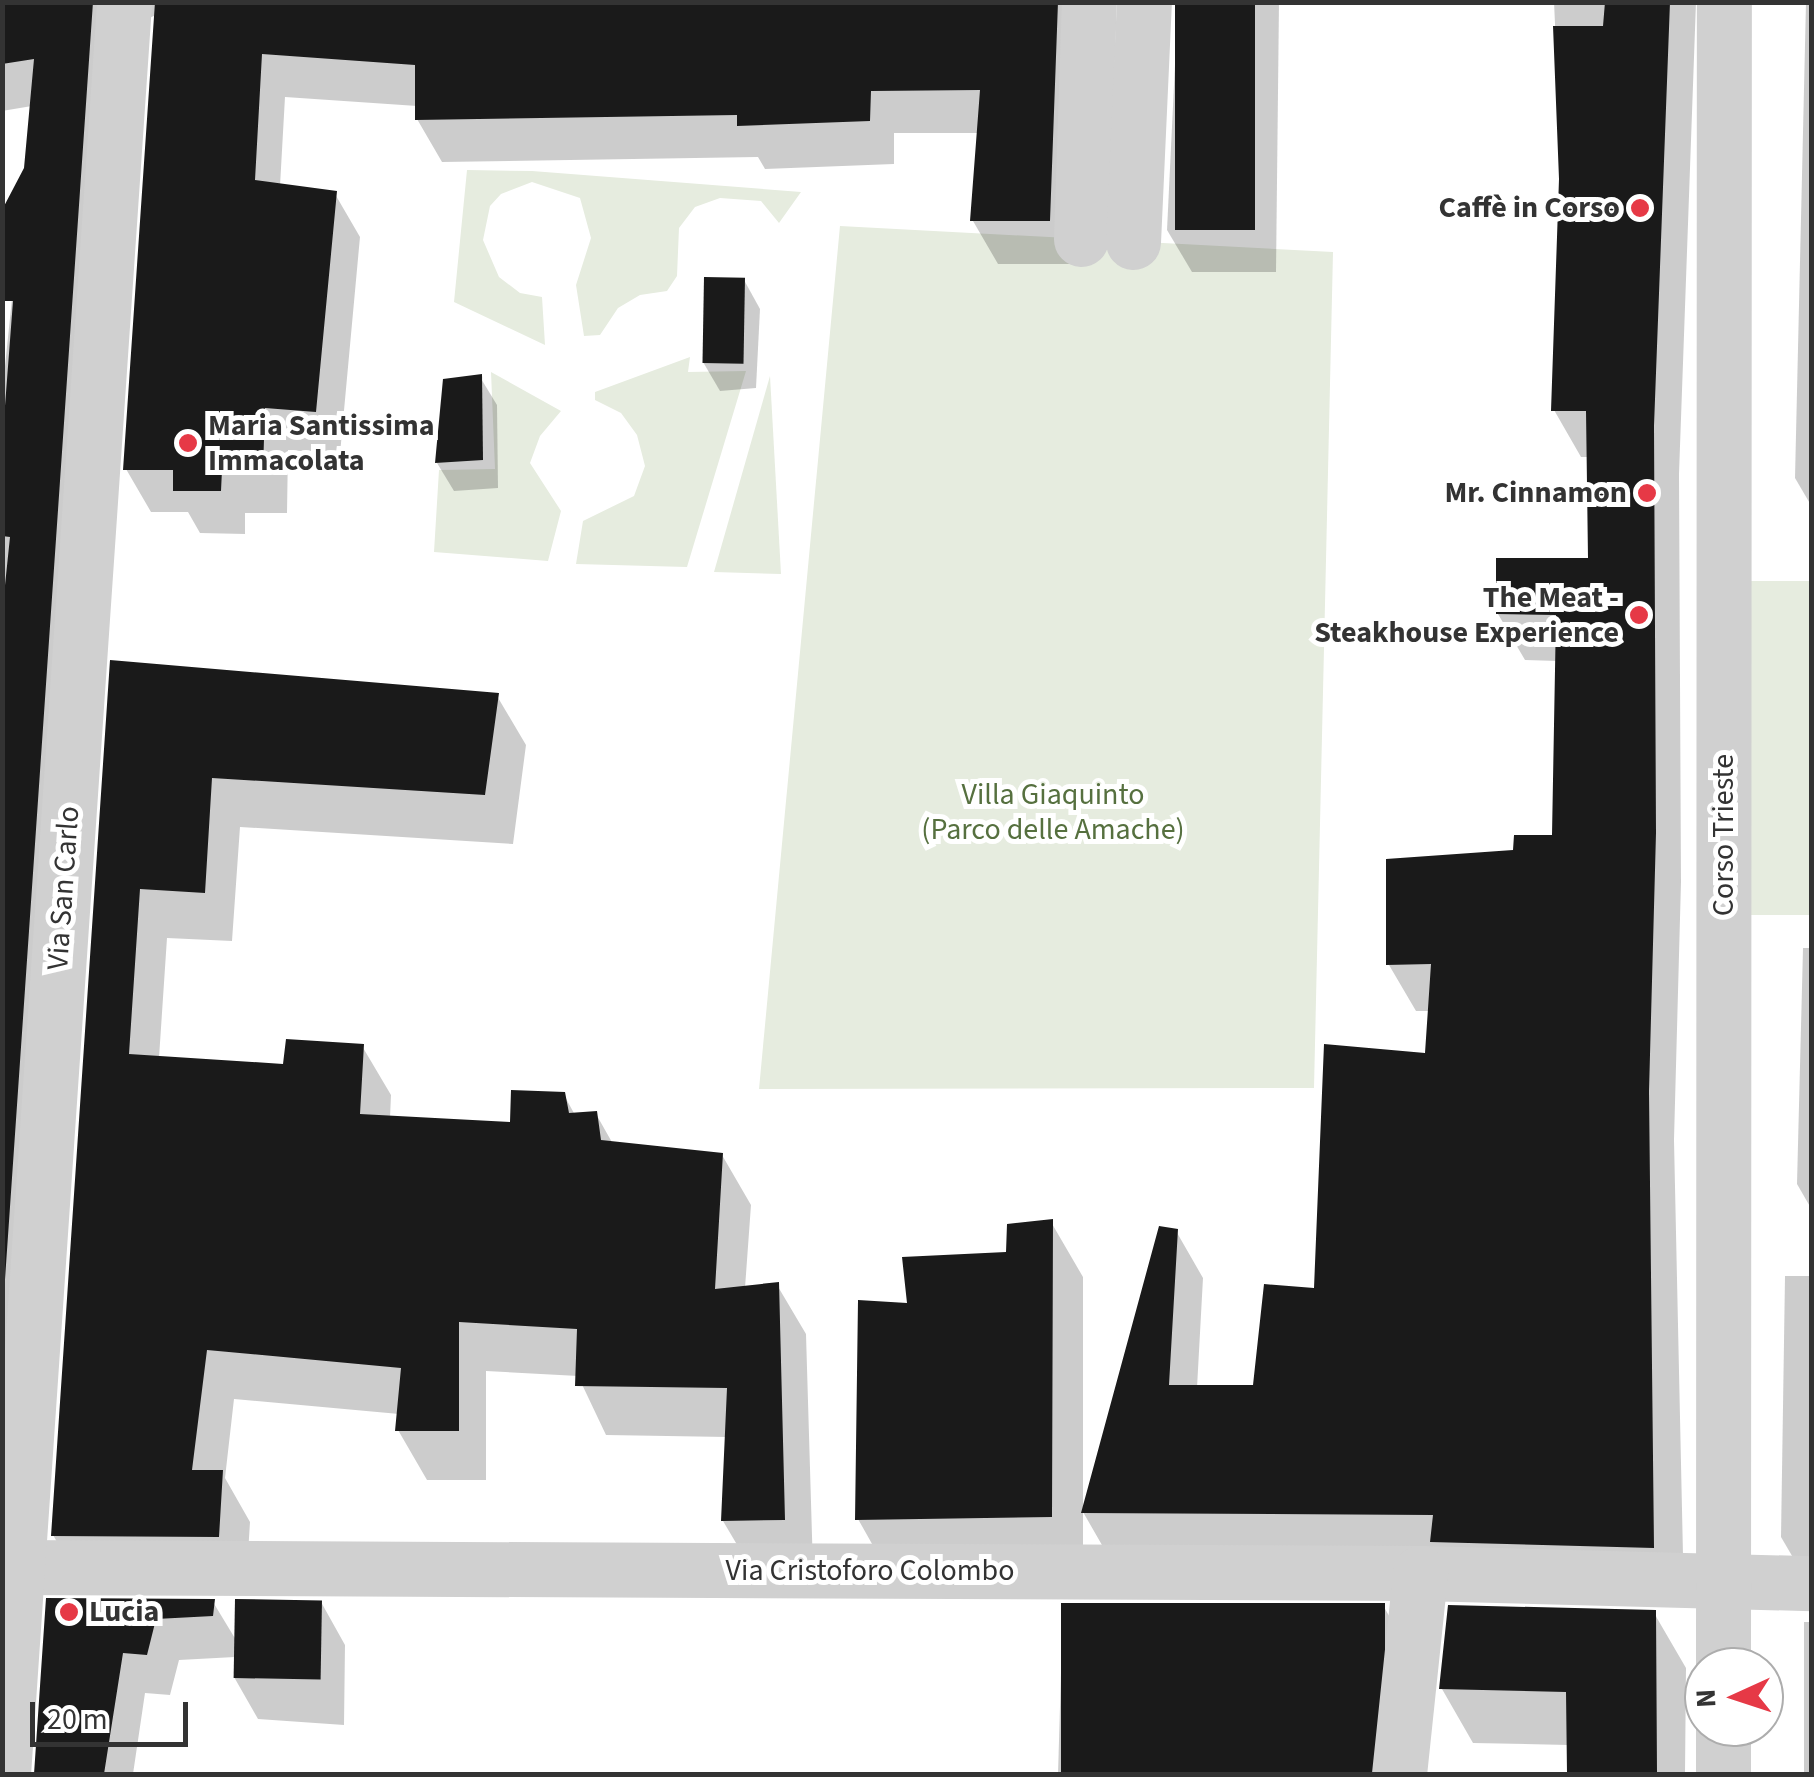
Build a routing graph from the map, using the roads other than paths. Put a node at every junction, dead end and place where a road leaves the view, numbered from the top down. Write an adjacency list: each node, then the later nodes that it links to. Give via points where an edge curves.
1 (124, 2): 5 (street, Via San Carlo)
2 (1089, 2): 3 (street, via 1107,240)
3 (1144, 2)
4 (1724, 2): 7 (street, Corso Trieste)
5 (7, 1561): 6 (street, Via Cristoforo Colombo); 11 (street, Via San Carlo)
6 (1420, 1573): 7 (street, Via Cristoforo Colombo); 12 (street)
7 (1724, 1582): 8 (street, Via Cristoforo Colombo); 9 (street, Corso Trieste)
8 (1812, 1583)
9 (1723, 1647)
10 (1723, 1747): 13 (street)
11 (3, 1774)
12 (1400, 1774)
13 (1722, 1774)

